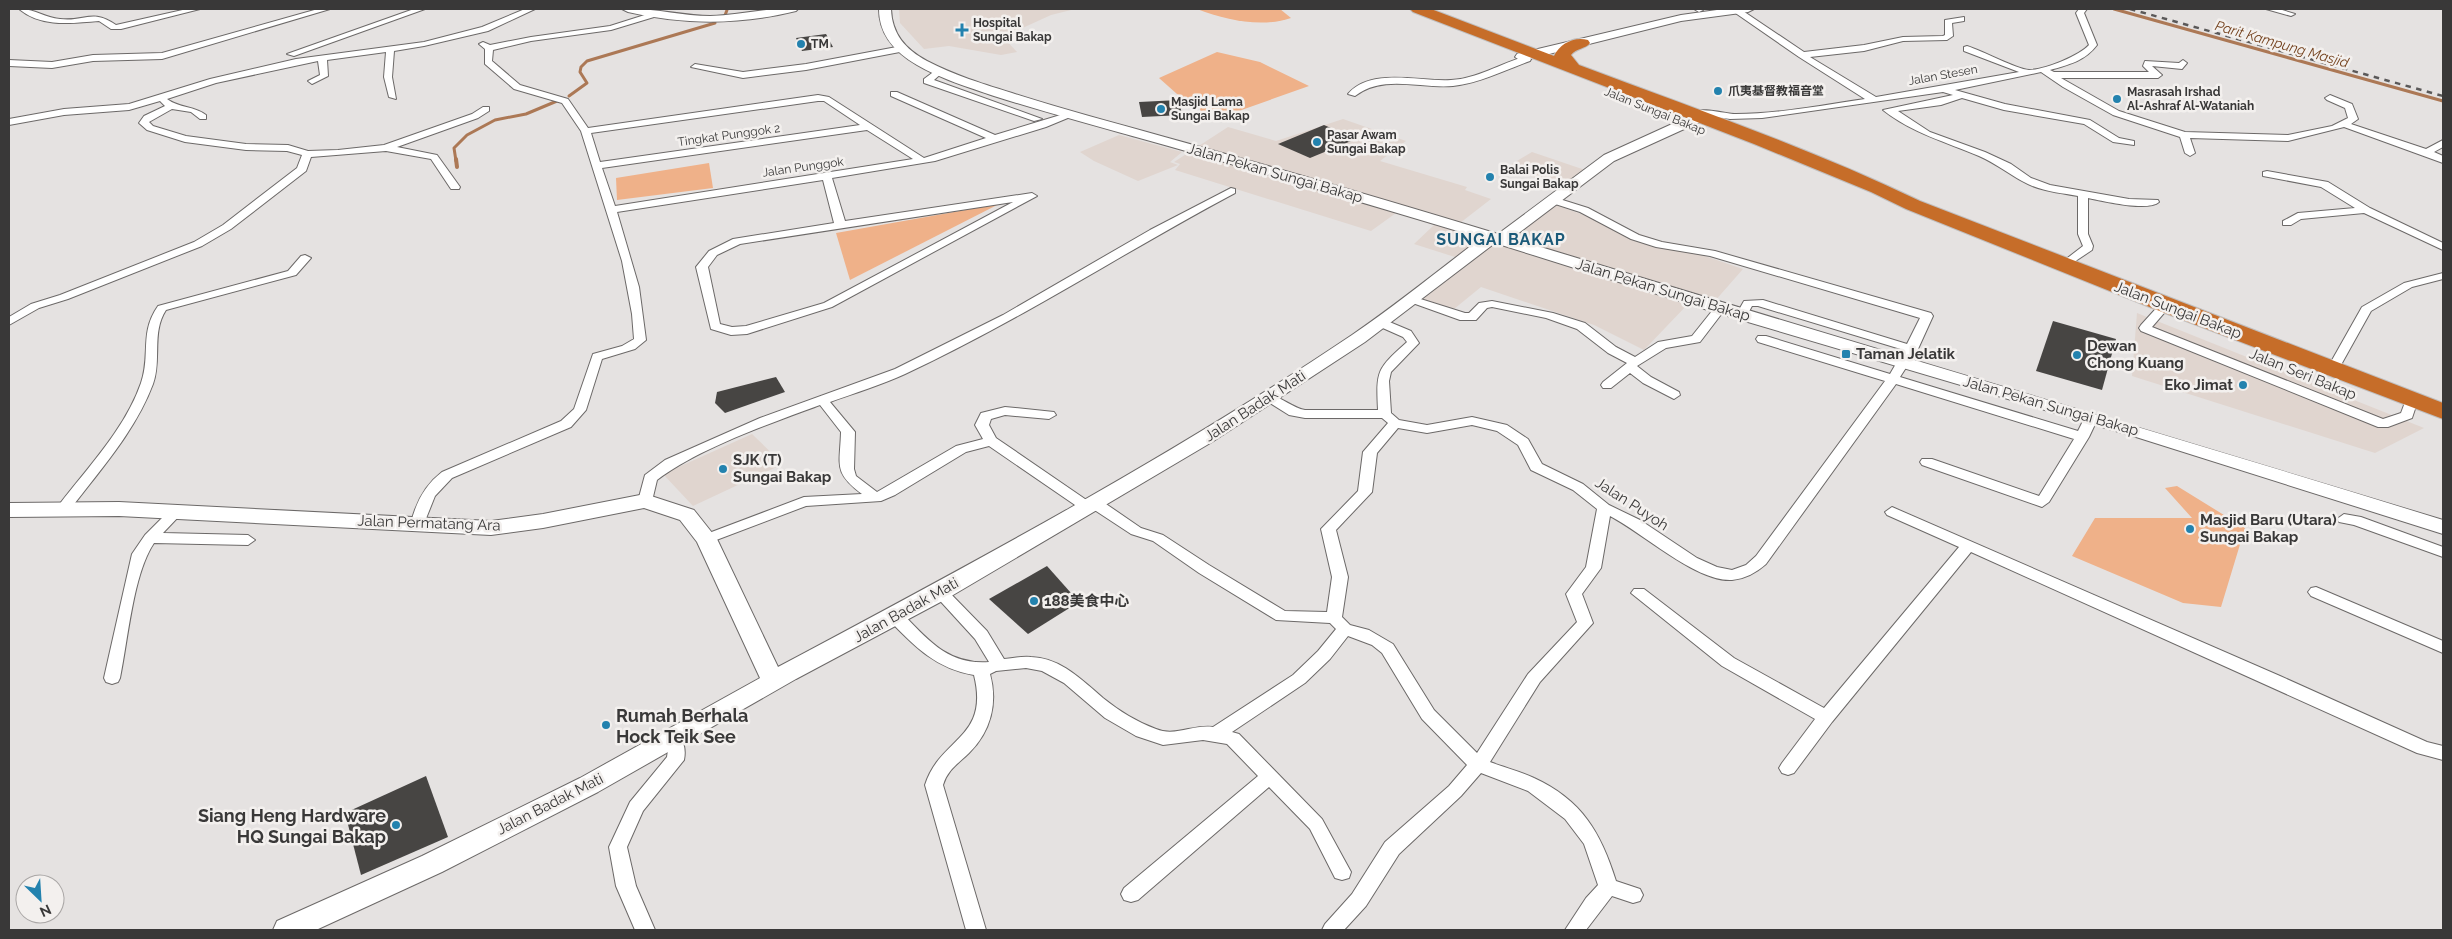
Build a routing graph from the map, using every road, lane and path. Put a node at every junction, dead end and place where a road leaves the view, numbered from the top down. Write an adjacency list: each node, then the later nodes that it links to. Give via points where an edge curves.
1 (23, 9): 2 (street, via 69,23 100,18 114,27)
2 (196, 9)
3 (326, 9): 29 (street, via 162,56 99,57 52,64)
4 (421, 9): 26 (street)
5 (531, 9): 18 (street)
6 (628, 9): 15 (main road)
7 (792, 9): 15 (main road, via 737,19 690,20)
8 (884, 9): 23 (main road, Jalan Pekan Sungai Bakap, via 889,33)
9 (1400, 9): 25 (highway, Jalan Sungai Bakap)
10 (1418, 9): 25 (highway)
11 (1756, 9): 14 (main road, via 1751,12)
12 (2083, 9): 33 (street, Jalan Stesen, via 2080,12 2094,45 2066,63)
13 (2270, 9): 16 (street)
14 (1723, 11): 19 (main road); 25 (main road); 27 (street)
15 (651, 14): 21 (street, via 611,28)
16 (2291, 14)
17 (1961, 19): 27 (street, via 1948,22 1949,36 1944,38 1903,39 1864,48)
18 (485, 30): 20 (street); 21 (street)
19 (1582, 42): 25 (main road); 32 (highway, via 1562,53 1562,58)
20 (424, 44): 21 (street); 22 (street)
21 (477, 45): 60 (street, via 488,62 517,87 565,100)
22 (390, 49): 28 (street); 43 (street, via 388,77)
23 (902, 49): 31 (street, via 742,75); 34 (main road, Jalan Pekan Sungai Bakap)
24 (1967, 49): 35 (street)
25 (1526, 53): 32 (highway, Jalan Sungai Bakap); 40 (street, via 1454,83 1383,82 1355,90); 56 (highway, Jalan Sungai Bakap)
26 (291, 54)
27 (1802, 55): 47 (street)
28 (322, 58): 37 (street, via 324,76); 44 (street, via 213,81)
29 (9, 63)
30 (2183, 63): 36 (street, via 2182,66 2148,63 2158,75)
31 (695, 67)
32 (1573, 68): 41 (highway, Jalan Sungai Bakap)
33 (2042, 69): 35 (street, Jalan Stesen); 36 (street)
34 (939, 72): 46 (main road, Jalan Pekan Sungai Bakap); 49 (street, via 927,81)
35 (2028, 72): 38 (street, Jalan Stesen)
36 (2053, 75): 61 (street, via 2116,113)
37 (312, 82)
38 (1942, 88): 42 (street); 47 (street, Jalan Stesen)
39 (894, 94): 62 (street)
40 (1352, 94)
41 (1640, 94): 53 (street, Jalan Stesen, via 1713,116); 56 (highway, Jalan Sungai Bakap)
42 (1961, 95): 51 (street, via 1941,102); 64 (street, via 2004,107 2088,122 2116,140)
43 (392, 97)
44 (162, 98): 48 (street); 57 (street, via 129,107 64,112)
45 (2330, 98): 58 (street, via 2350,106 2353,120)
46 (1019, 100): 49 (street); 52 (main road, Jalan Pekan Sungai Bakap)
47 (1869, 101): 51 (street); 53 (street, Jalan Stesen)
48 (171, 106): 54 (street, via 194,110); 69 (street, via 147,118 144,123 185,139 246,147 288,148)
49 (1003, 106): 55 (street)
50 (486, 109): 66 (street, via 475,116)
51 (1890, 110): 78 (street, via 1927,134 1982,154 2008,166 2027,180)
52 (1064, 113): 55 (street, Jalan Punggok); 62 (street, Jalan Punggok, via 1011,136); 87 (main road, Jalan Pekan Sungai Bakap)
53 (1752, 116): 63 (street, via 1739,122 1740,126)
54 (203, 117)
55 (1037, 120): 62 (street, Jalan Punggok)
56 (1692, 120): 63 (highway, Jalan Sungai Bakap); 73 (highway, Jalan Sungai Bakap); 79 (main road, Jalan Badak Mati, via 1609,158)
57 (9, 122)
58 (2346, 124): 61 (street, via 2288,138); 67 (street)
59 (866, 127): 60 (street, via 826,99 818,98); 71 (street); 72 (street, Tingkat Punggok 2)
60 (586, 130): 72 (street)
61 (2184, 135): 68 (street)
62 (996, 138): 71 (street, Jalan Punggok)
63 (1760, 140): 73 (highway, Jalan Sungai Bakap)
64 (2131, 144)
65 (2443, 144): 67 (street)
66 (385, 148): 69 (street); 76 (street, via 434,156)
67 (2427, 152): 70 (street)
68 (2190, 153)
69 (307, 154): 95 (street, via 302,168 227,228 127,272 35,306)
70 (2443, 160)
71 (922, 162): 75 (street, Jalan Punggok)
72 (596, 166): 82 (street)
73 (1822, 171): 90 (highway, Jalan Sungai Bakap)
74 (2267, 174): 83 (street, via 2324,184)
75 (827, 177): 82 (street, Jalan Punggok); 86 (street)
76 (456, 186)
77 (1231, 191): 105 (street, via 999,322 899,372)
78 (2084, 195): 80 (street); 90 (street, via 2083,234 2087,250)
79 (1553, 200): 87 (main road, Jalan Badak Mati); 98 (street, Jalan Puyoh, via 1584,210 1635,237 1711,253 1927,316)
80 (2154, 202)
81 (981, 204): 84 (street, via 992,210); 84 (street, via 1032,196); 86 (street)
82 (610, 210): 123 (street, via 625,249 635,294 640,340 627,349 598,357 580,410 566,424 438,481 422,507)
83 (2366, 210): 85 (street, via 2298,216); 88 (street)
84 (994, 216): 86 (street, via 828,305 748,330 731,331 715,326 702,266 713,253 737,241)
85 (2287, 223)
86 (840, 224)
87 (1497, 238): 92 (main road, Jalan Badak Mati); 94 (main road, Jalan Pekan Sungai Bakap)
88 (2443, 247)
89 (305, 258): 117 (street, via 292,273 162,308 155,315 152,366 140,403)
90 (2065, 265): 93 (highway, Jalan Sungai Bakap)
91 (2443, 276): 100 (street, via 2408,285 2366,309)
92 (1411, 299): 96 (main road, Jalan Badak Mati); 99 (street, via 1464,317 1472,317 1483,305 1492,304 1549,315 1581,326)
93 (2164, 305): 100 (highway, Jalan Sungai Bakap); 106 (street, Jalan Seri Bakap, via 2145,328 2383,424 2407,416)
94 (1720, 308): 98 (main road, Jalan Pekan Sungai Bakap); 99 (street, via 1696,339 1662,345)
95 (9, 322)
96 (1380, 322): 104 (main road, Jalan Badak Mati); 109 (street, via 1407,334 1413,343 1385,372 1383,381)
97 (1762, 339): 101 (street)
98 (1908, 356): 101 (street, Jalan Puyoh); 110 (main road, Jalan Pekan Sungai Bakap)
99 (1632, 364): 102 (street); 103 (street, via 1647,380)
100 (2333, 369): 106 (highway, Jalan Sungai Bakap)
101 (1893, 379): 111 (street); 118 (street, Jalan Puyoh, via 1761,560 1751,569 1732,575 1714,572 1692,562 1635,523)
102 (1607, 385)
103 (1674, 395)
104 (1268, 398): 109 (street, Jalan Puyoh, via 1294,412 1305,414); 116 (main road, Jalan Badak Mati)
105 (822, 400): 114 (street, via 848,432 847,469 850,478); 115 (street, via 670,463 650,478)
106 (2412, 400): 107 (highway, Jalan Sungai Bakap)
107 (2443, 412)
108 (1049, 414): 112 (street, via 992,413 983,419 982,425)
109 (1390, 418): 118 (street, Jalan Puyoh, via 1427,429 1472,421 1502,428 1523,442 1536,467 1578,487); 134 (street, via 1370,452 1365,492 1328,529 1340,577)
110 (2091, 418): 111 (street); 124 (main road, Jalan Pekan Sungai Bakap)
111 (2082, 437): 113 (street, via 2042,502)
112 (991, 440): 114 (street, via 961,449); 116 (street, via 1080,502)
113 (1927, 462)
114 (876, 498): 126 (street, via 804,502)
115 (645, 501): 123 (main road, Jalan Permatang Ara, via 491,528); 126 (main road, Jalan Permatang Ara, via 687,515)
116 (1091, 505): 130 (main road, Jalan Badak Mati); 134 (street, via 1101,507 1136,531 1158,538 1282,616)
117 (64, 508): 119 (main road, Jalan Permatang Ara); 120 (main road, Jalan Permatang Ara)
118 (1604, 508): 144 (street, via 1593,568 1574,594 1585,623 1534,678)
119 (9, 510)
120 (176, 512): 123 (main road, Jalan Permatang Ara); 125 (street)
121 (1892, 512): 128 (street)
122 (2344, 519): 129 (street, via 2356,520)
123 (418, 524)
124 (2443, 527)
125 (150, 538): 127 (street); 138 (street, via 139,554)
126 (706, 539): 139 (main road, Jalan Permatang Ara)
127 (248, 540)
128 (1967, 547): 140 (street); 143 (street, via 2423,748)
129 (2443, 552)
130 (940, 592): 133 (main road, Jalan Badak Mati); 136 (street, via 981,635)
131 (2316, 592): 135 (street)
132 (1639, 593): 140 (street, via 1728,662)
133 (896, 617): 137 (street, via 932,654 948,664); 139 (main road, Jalan Badak Mati)
134 (1340, 623): 141 (street, via 1324,655 1299,679); 144 (street, via 1391,650 1423,708)
135 (2443, 647)
136 (1000, 666): 137 (street); 141 (street, via 1034,662 1055,669 1076,682 1105,708 1159,738 1177,739 1199,733)
137 (981, 670): 153 (street, via 986,696 979,727 938,770 934,785)
138 (112, 678)
139 (773, 682): 142 (main road, Jalan Badak Mati)
140 (1826, 717): 145 (street)
141 (1217, 733): 146 (street, via 1232,739)
142 (673, 738): 151 (main road, Jalan Badak Mati, via 589,786); 152 (street, via 677,750 675,760 636,807 618,847 626,886)
143 (2443, 753)
144 (1479, 764): 148 (street, via 1529,783 1555,799 1578,820 1593,842); 154 (street, via 1455,791 1392,848 1359,900)
145 (1788, 768)
146 (1270, 776): 147 (street, via 1316,824); 149 (street)
147 (1342, 872)
148 (1608, 887): 150 (street); 155 (street)
149 (1131, 894)
150 (1633, 895)
151 (287, 930)
152 (645, 930)
153 (976, 930)
154 (1332, 930)
155 (1574, 930)

